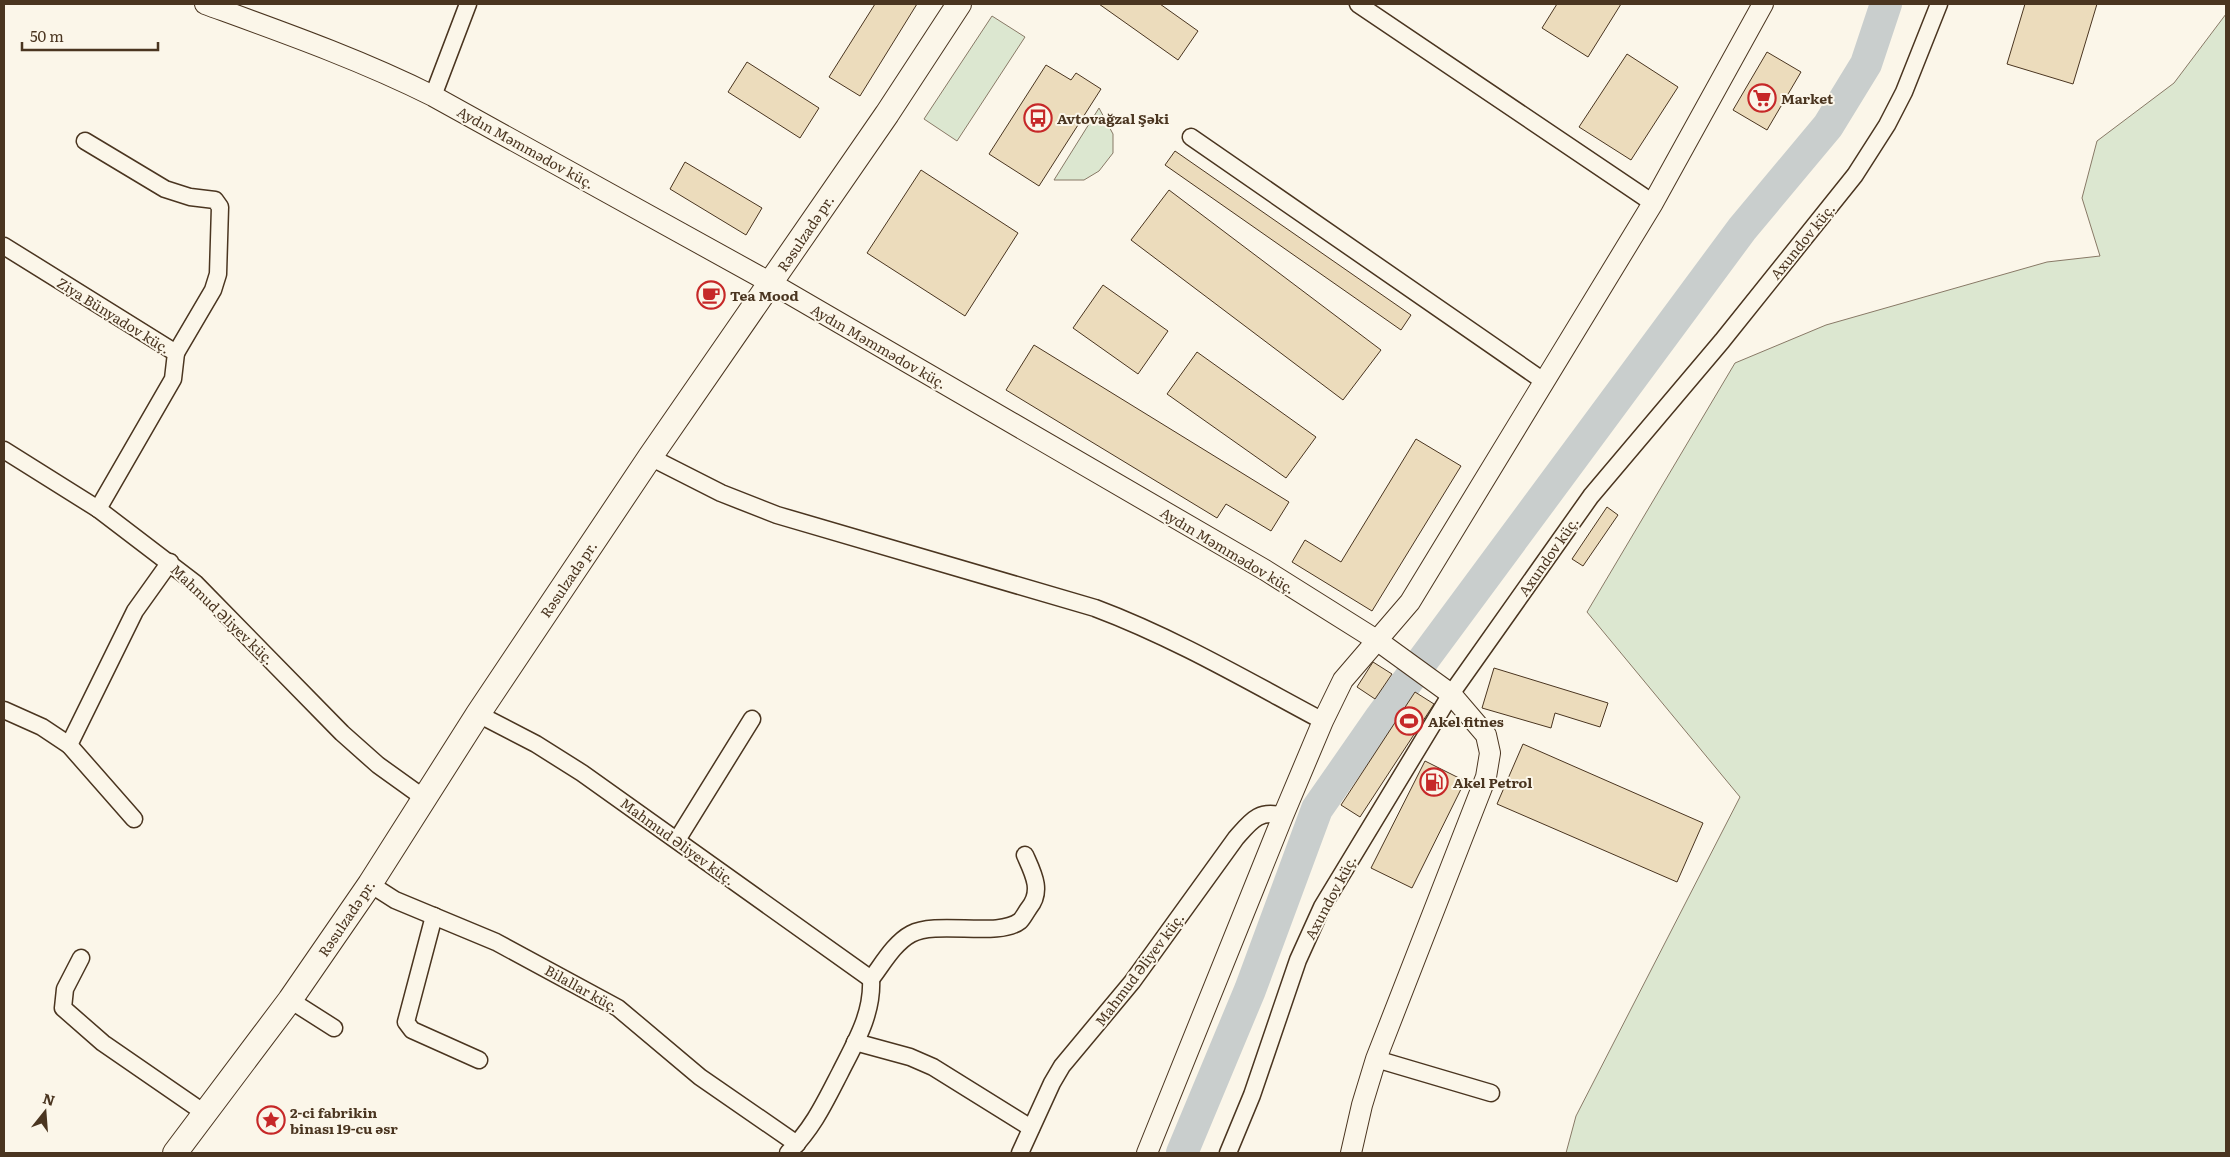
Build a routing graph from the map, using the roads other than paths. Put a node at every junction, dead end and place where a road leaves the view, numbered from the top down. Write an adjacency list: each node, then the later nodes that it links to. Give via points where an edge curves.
1 (207, 4): 7 (street, Aydın Məmmədov küç., via 334,50)
2 (468, 4): 7 (street)
3 (959, 4): 12 (main road, Rəsulzadə pr.)
4 (1358, 4): 10 (street)
5 (1764, 4): 10 (street)
6 (1939, 4): 20 (street, Axundov küç., via 1904,92 1856,175 1591,496)
7 (433, 96): 12 (street, Aydın Məmmədov küç.)
8 (1191, 137): 14 (street)
9 (84, 141): 13 (street, via 166,189 190,197 215,200 220,207 218,274 213,290)
10 (1653, 203): 14 (street)
11 (4, 246): 13 (street, Ziya Bünyadov küç.)
12 (771, 283): 16 (main road, Rəsulzadə pr.); 19 (street, Aydın Məmmədov küç., via 1265,570)
13 (176, 353): 17 (street, Ziya Bünyadov küç., via 173,379)
14 (1545, 382): 19 (street, via 1410,602)
15 (4, 450): 17 (street, Mahmud Əliyev küç.)
16 (650, 456): 22 (main road, Rəsulzadə pr.); 24 (street, via 721,493 777,514 1085,605 1129,621 1160,634)
17 (98, 509): 18 (street, Mahmud Əliyev küç.)
18 (170, 562): 25 (street, via 135,611); 26 (street, Mahmud Əliyev küç., via 195,583 342,733 378,765)
19 (1378, 641): 20 (street, Aydın Məmmədov küç.); 24 (street, via 1343,680)
20 (1443, 688): 38 (street, Aydın Məmmədov küç., via 1486,735 1490,753 1486,777); 47 (street, Axundov küç., via 1322,907 1298,960 1252,1095)
21 (4, 710): 25 (street, via 42,727)
22 (478, 714): 26 (main road, Rəsulzadə pr.); 29 (street, Mahmud Əliyev küç., via 559,758)
23 (752, 720): 29 (street)
24 (1323, 721): 27 (street)
25 (69, 745): 28 (street)
26 (424, 798): 31 (main road, Rəsulzadə pr.)
27 (1283, 816): 42 (street, Mahmud Əliyev küç., via 1270,812 1254,819 1236,838 1132,982 1062,1066); 46 (street)
28 (134, 819)
29 (677, 840): 34 (street, Mahmud Əliyev küç.)
30 (1025, 855): 34 (street, via 1035,875 1037,889 1033,903 1019,922 1001,927 934,929 912,933 900,942)
31 (370, 884): 32 (street, Bilallar küç., via 395,900); 35 (main road, Rəsulzadə pr.)
32 (434, 916): 39 (street, via 406,1022 412,1030); 43 (street, Bilallar küç., via 496,942 618,1008 700,1077)
33 (81, 958): 41 (street, via 65,989 63,1008 103,1043)
34 (871, 979): 37 (street, via 867,1016)
35 (290, 1000): 36 (street); 41 (main road, Rəsulzadə pr.)
36 (334, 1028)
37 (855, 1042): 42 (street, via 910,1057 933,1067); 43 (street, via 815,1122)
38 (1376, 1059): 40 (street); 48 (street, Aydın Məmmədov küç.)
39 (479, 1060)
40 (1491, 1093)
41 (206, 1114): 44 (main road, Rəsulzadə pr.)
42 (1030, 1128): 45 (street, Mahmud Əliyev küç.)
43 (793, 1148)
44 (175, 1153)
45 (1020, 1153)
46 (1147, 1153)
47 (1228, 1153)
48 (1352, 1153)

